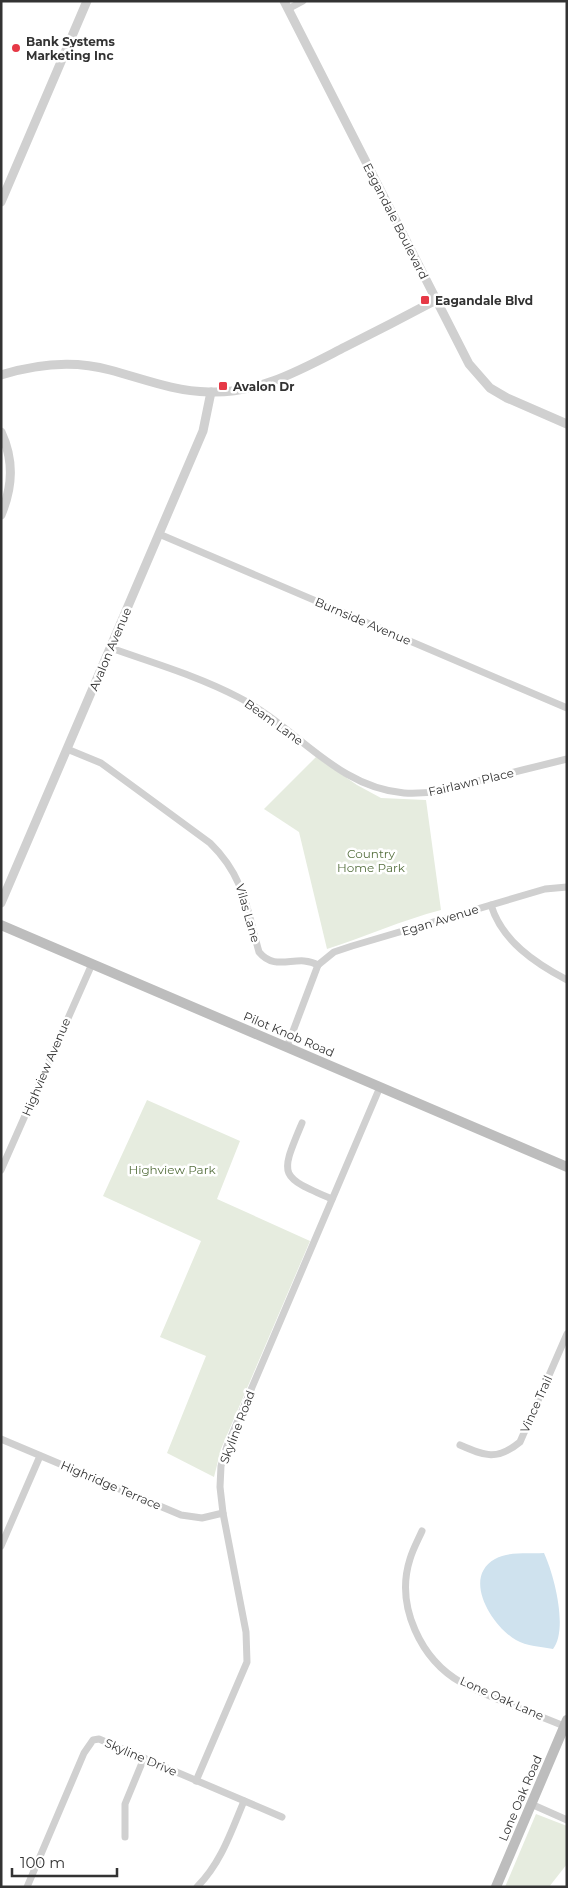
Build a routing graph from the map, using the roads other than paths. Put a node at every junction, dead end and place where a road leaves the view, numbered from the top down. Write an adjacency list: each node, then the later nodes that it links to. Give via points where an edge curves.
1 (87, 1): 4 (street)
2 (303, 1): 3 (street)
3 (286, 5): 5 (street, Eagandale Boulevard)
4 (1, 202)
5 (436, 300): 7 (street, via 288,377 247,388); 8 (street, Eagandale Boulevard, via 469,364 490,388)
6 (1, 375): 7 (street, via 24,367 71,364 108,369 167,388)
7 (211, 392): 11 (street, Avalon Avenue, via 203,431)
8 (567, 424)
9 (1, 432): 10 (street, via 8,446 11,468 10,488)
10 (1, 515)
11 (159, 534): 12 (street, Avalon Avenue); 13 (street, Burnside Avenue)
12 (111, 648): 14 (street, Avalon Avenue); 16 (street, Beam Lane, via 240,697 330,764 355,780)
13 (567, 708)
14 (68, 749): 18 (street, Avalon Avenue); 22 (street, Vilas Lane, via 101,763 223,855 241,886 259,952 265,960 277,963 308,959)
15 (567, 759): 16 (street, Fairlawn Place, via 444,790 402,793)
16 (374, 787)
17 (567, 887): 19 (street, Egan Avenue)
18 (1, 904)
19 (491, 905): 22 (street, Egan Avenue, via 334,952); 23 (street, via 504,933 541,966)
20 (1, 925): 21 (main road, Pilot Knob Road)
21 (92, 964): 24 (main road, Pilot Knob Road); 28 (street, Highview Avenue)
22 (318, 965): 24 (street)
23 (567, 980)
24 (287, 1047): 25 (main road, Pilot Knob Road)
25 (380, 1087): 27 (main road, Pilot Knob Road); 29 (street, Skyline Road)
26 (302, 1123): 29 (street, via 287,1158 287,1173 297,1184)
27 (567, 1167)
28 (1, 1170)
29 (332, 1199): 34 (street, Skyline Road, via 228,1446 220,1487)
30 (567, 1334): 32 (street, Vince Trail, via 520,1442 511,1450 491,1456)
31 (1, 1439): 33 (street, Highridge Terrace)
32 (460, 1445)
33 (40, 1456): 34 (street, Highridge Terrace, via 181,1515 202,1518); 36 (street)
34 (223, 1514): 39 (street, Skyline Road, via 246,1632 247,1662)
35 (422, 1531): 37 (street, Lone Oak Lane, via 410,1560 406,1592 411,1623 426,1651 442,1669 463,1683)
36 (1, 1546)
37 (566, 1723): 41 (main road, Lone Oak Road)
38 (144, 1758): 39 (street, Skyline Drive); 44 (street, via 125,1804); 45 (street, Skyline Drive, via 100,1739 93,1740)
39 (196, 1780): 40 (street, Skyline Drive)
40 (244, 1801): 42 (street, Skyline Drive); 46 (street, via 218,1862)
41 (531, 1804): 43 (street); 47 (main road, Lone Oak Road)
42 (282, 1817)
43 (567, 1820)
44 (125, 1837)
45 (27, 1887)
46 (197, 1887)
47 (496, 1887)

